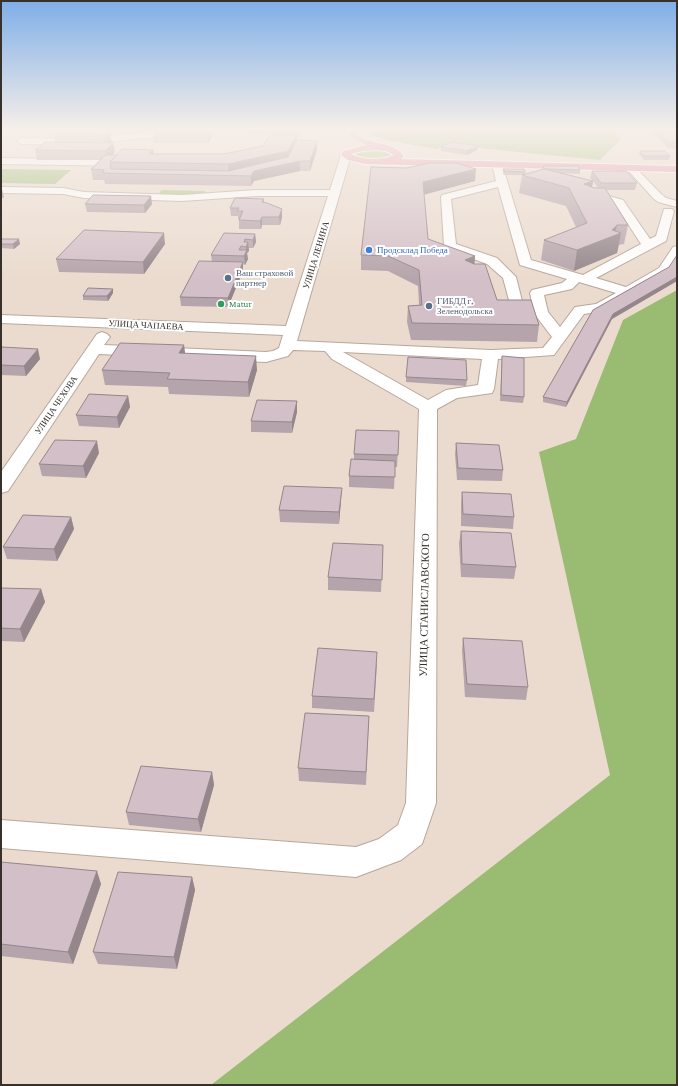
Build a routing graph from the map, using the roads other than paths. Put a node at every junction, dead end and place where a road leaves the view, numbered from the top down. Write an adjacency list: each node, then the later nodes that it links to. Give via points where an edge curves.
1 (338, 180): 7 (street, УЛИЦА ЛЕНИНА)
2 (500, 180): 4 (street)
3 (642, 180): 8 (street)
4 (502, 183): 14 (street); 15 (street, via 446,197 450,246 492,261)
5 (1, 190): 7 (street, via 182,198 257,193)
6 (575, 190): 9 (street)
7 (334, 194): 22 (street, УЛИЦА ЛЕНИНА)
8 (657, 196): 9 (street); 10 (street)
9 (619, 202): 12 (street)
10 (674, 208): 11 (street); 12 (street, via 662,238)
11 (677, 230)
12 (648, 245): 16 (street)
13 (677, 250): 17 (street, УЛИЦА ЧАПАЕВА, via 664,271)
14 (525, 262): 15 (street); 16 (street)
15 (500, 269): 18 (street, via 509,277 517,308)
16 (581, 278): 17 (street); 18 (street, via 567,286 537,293)
17 (628, 292): 21 (street, УЛИЦА ЧАПАЕВА, via 599,308 580,310)
18 (541, 313): 21 (street)
19 (1, 319): 20 (street, УЛИЦА ЧАПАЕВА)
20 (111, 324): 22 (street, УЛИЦА ЧАПАЕВА); 24 (street, УЛИЦА ЧЕХОВА)
21 (560, 337): 25 (street, УЛИЦА ЧАПАЕВА, via 548,352)
22 (290, 338): 23 (street, УЛИЦА ЧАПАЕВА); 24 (street, via 284,352 266,357)
23 (329, 347): 25 (street, УЛИЦА ЧАПАЕВА); 26 (street, via 338,356)
24 (94, 349): 27 (street, УЛИЦА ЧЕХОВА)
25 (491, 355): 26 (street, via 486,390 452,394)
26 (428, 407): 28 (street, УЛИЦА СТАНИСЛАВСКОГО, via 421,803 411,834 390,850 356,862)
27 (1, 487)
28 (1, 834)

